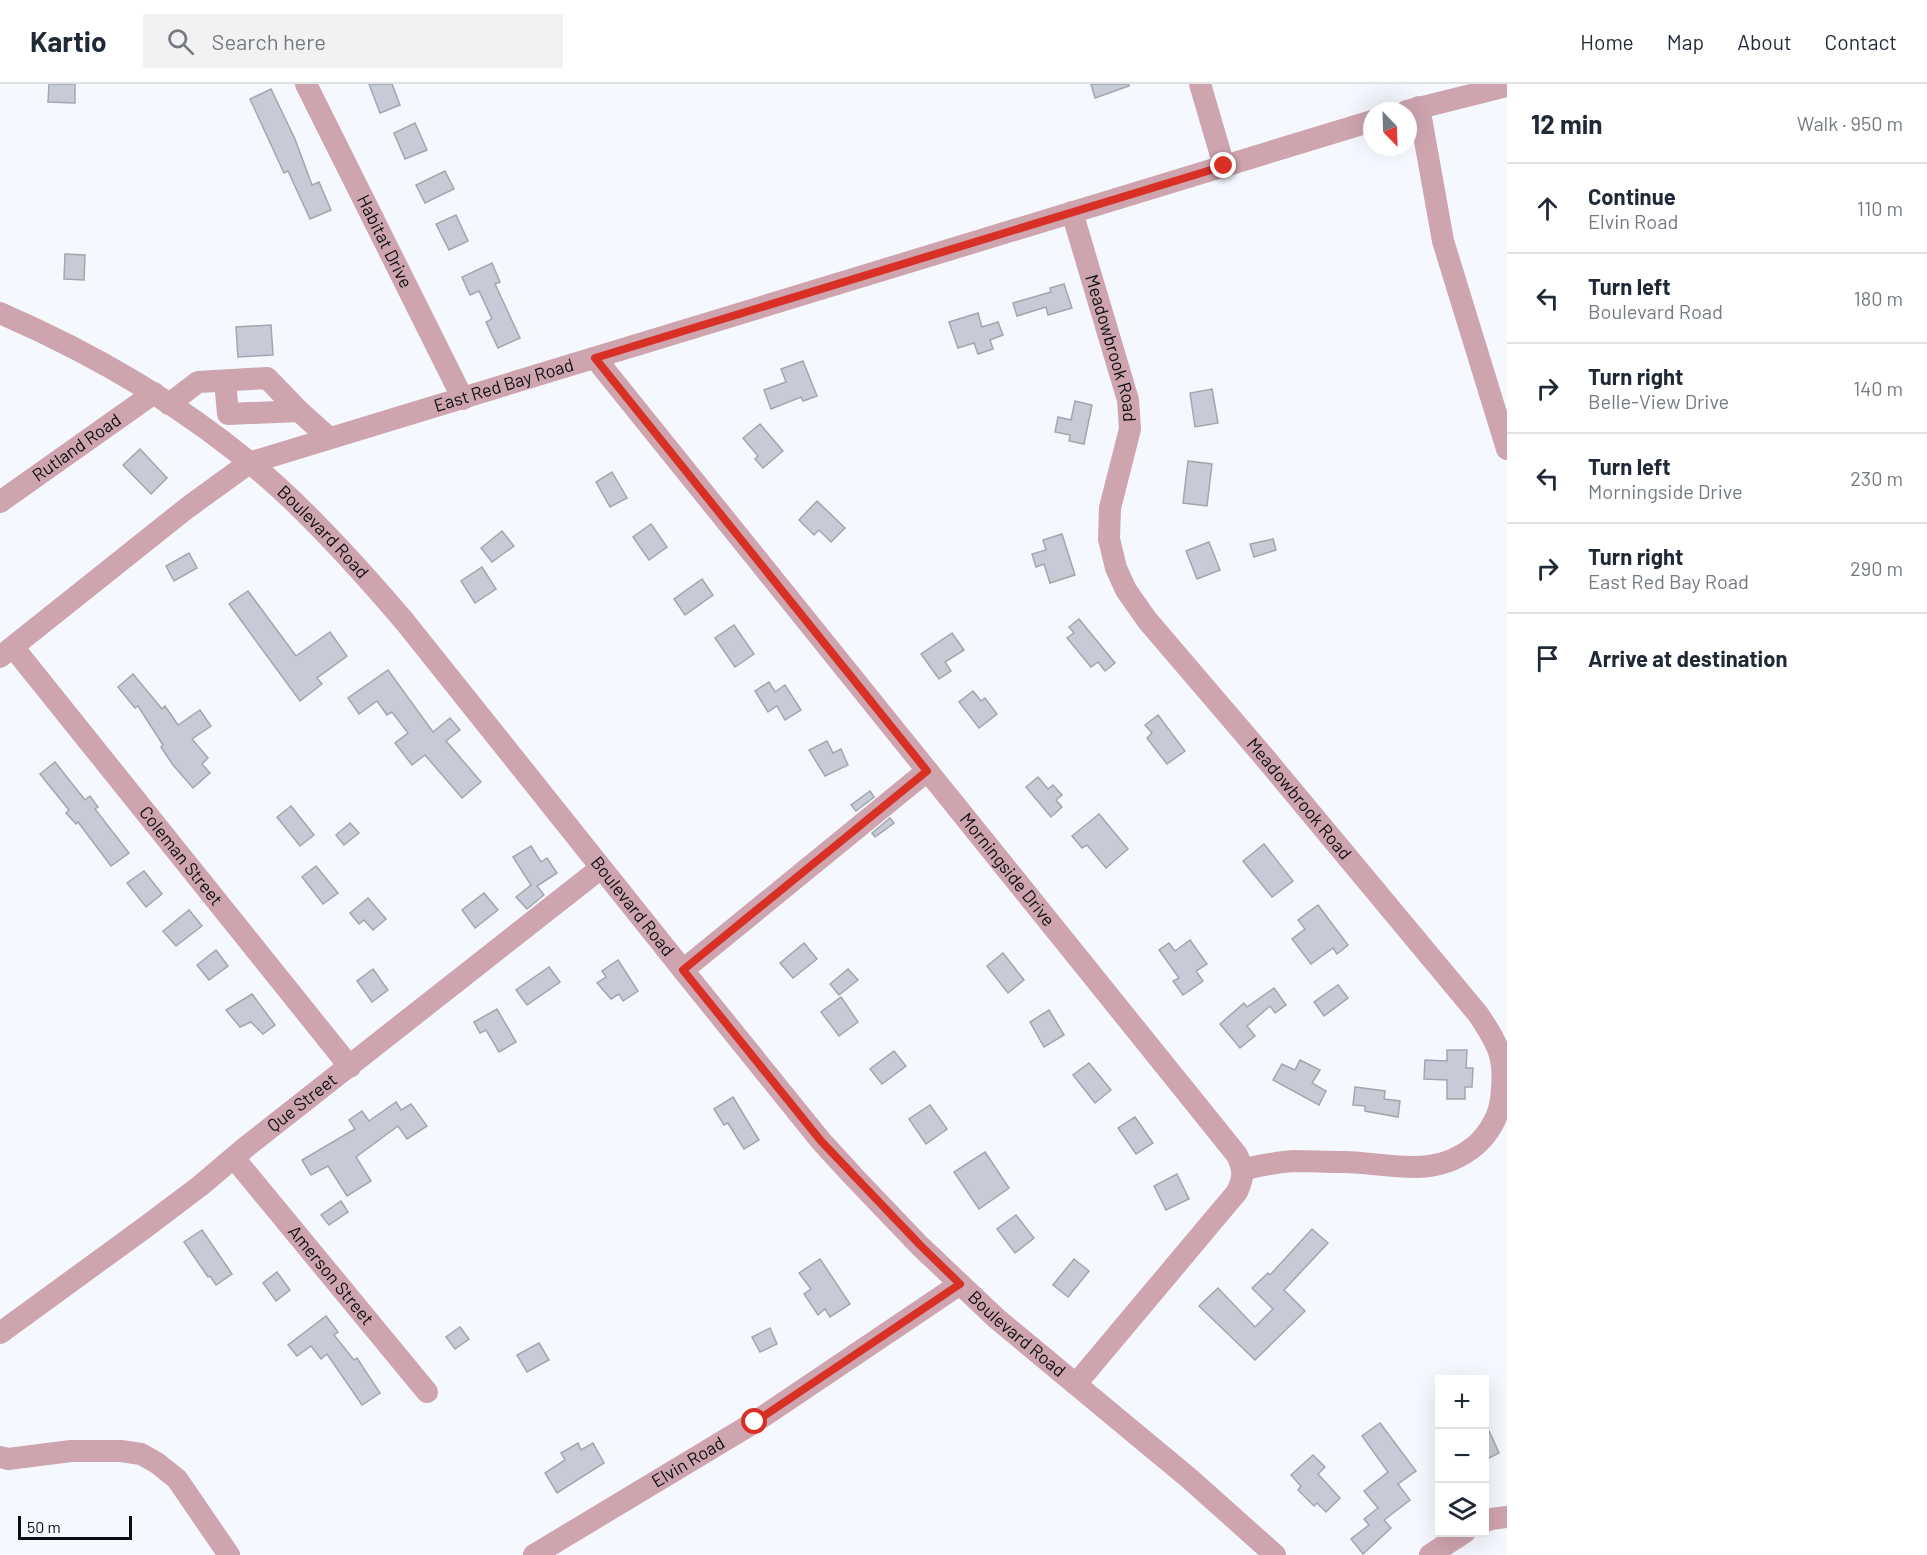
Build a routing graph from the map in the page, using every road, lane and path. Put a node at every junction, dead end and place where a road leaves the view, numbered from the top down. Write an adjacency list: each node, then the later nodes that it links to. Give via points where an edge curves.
1 (306, 84): 13 (street, Habitat Drive)
2 (1200, 84): 7 (street)
3 (1507, 86): 4 (street)
4 (1417, 108)
5 (1363, 125): 7 (street, East Red Bay Road)
6 (1417, 127): 18 (street, via 1443,241)
7 (1224, 166): 8 (street, East Red Bay Road)
8 (1072, 212): 10 (street, East Red Bay Road); 27 (street, Meadowbrook Road, via 1128,400 1130,429 1110,508 1109,539 1126,590 1147,620 1478,1014 1500,1050 1504,1070 1500,1106 1488,1131 1470,1150 1446,1163 1415,1168 1291,1161)
9 (0, 313): 12 (street, Boulevard Road, via 49,334)
10 (595, 358): 13 (street, East Red Bay Road); 22 (street, Morningside Drive)
11 (225, 381): 12 (street, Rutland Road, via 198,382); 14 (street, Rutland Road, via 267,378); 15 (street)
12 (161, 399): 16 (street, Boulevard Road); 20 (street, Rutland Road)
13 (463, 399): 17 (street, East Red Bay Road)
14 (298, 411): 15 (street); 17 (street)
15 (228, 414): 16 (street)
16 (211, 434): 19 (street, Boulevard Road)
17 (329, 438): 19 (street, East Red Bay Road)
18 (1507, 449)
19 (249, 463): 21 (street, East Red Bay Road); 23 (street, Boulevard Road, via 365,575)
20 (0, 502)
21 (6, 652): 25 (street, Coleman Street)
22 (927, 771): 24 (street); 27 (street, Morningside Drive, via 1237,1155)
23 (601, 868): 24 (street, Boulevard Road); 25 (street, Que Street)
24 (683, 970): 28 (street, Boulevard Road, via 821,1141)
25 (350, 1067): 26 (street, Que Street)
26 (234, 1158): 29 (street, Que Street); 31 (street, Amerson Street)
27 (1244, 1169): 30 (street, via 1244,1178 1223,1211)
28 (960, 1284): 30 (street, Boulevard Road); 37 (street, Elvin Road, via 755,1422)
29 (0, 1333)
30 (1076, 1384): 38 (street, Boulevard Road)
31 (427, 1392)
32 (0, 1457): 36 (street, via 71,1451 141,1454 177,1479)
33 (1507, 1517): 34 (street)
34 (1489, 1520)
35 (1459, 1537): 39 (street)
36 (229, 1555)
37 (534, 1555)
38 (1275, 1555)
39 (1430, 1555)

